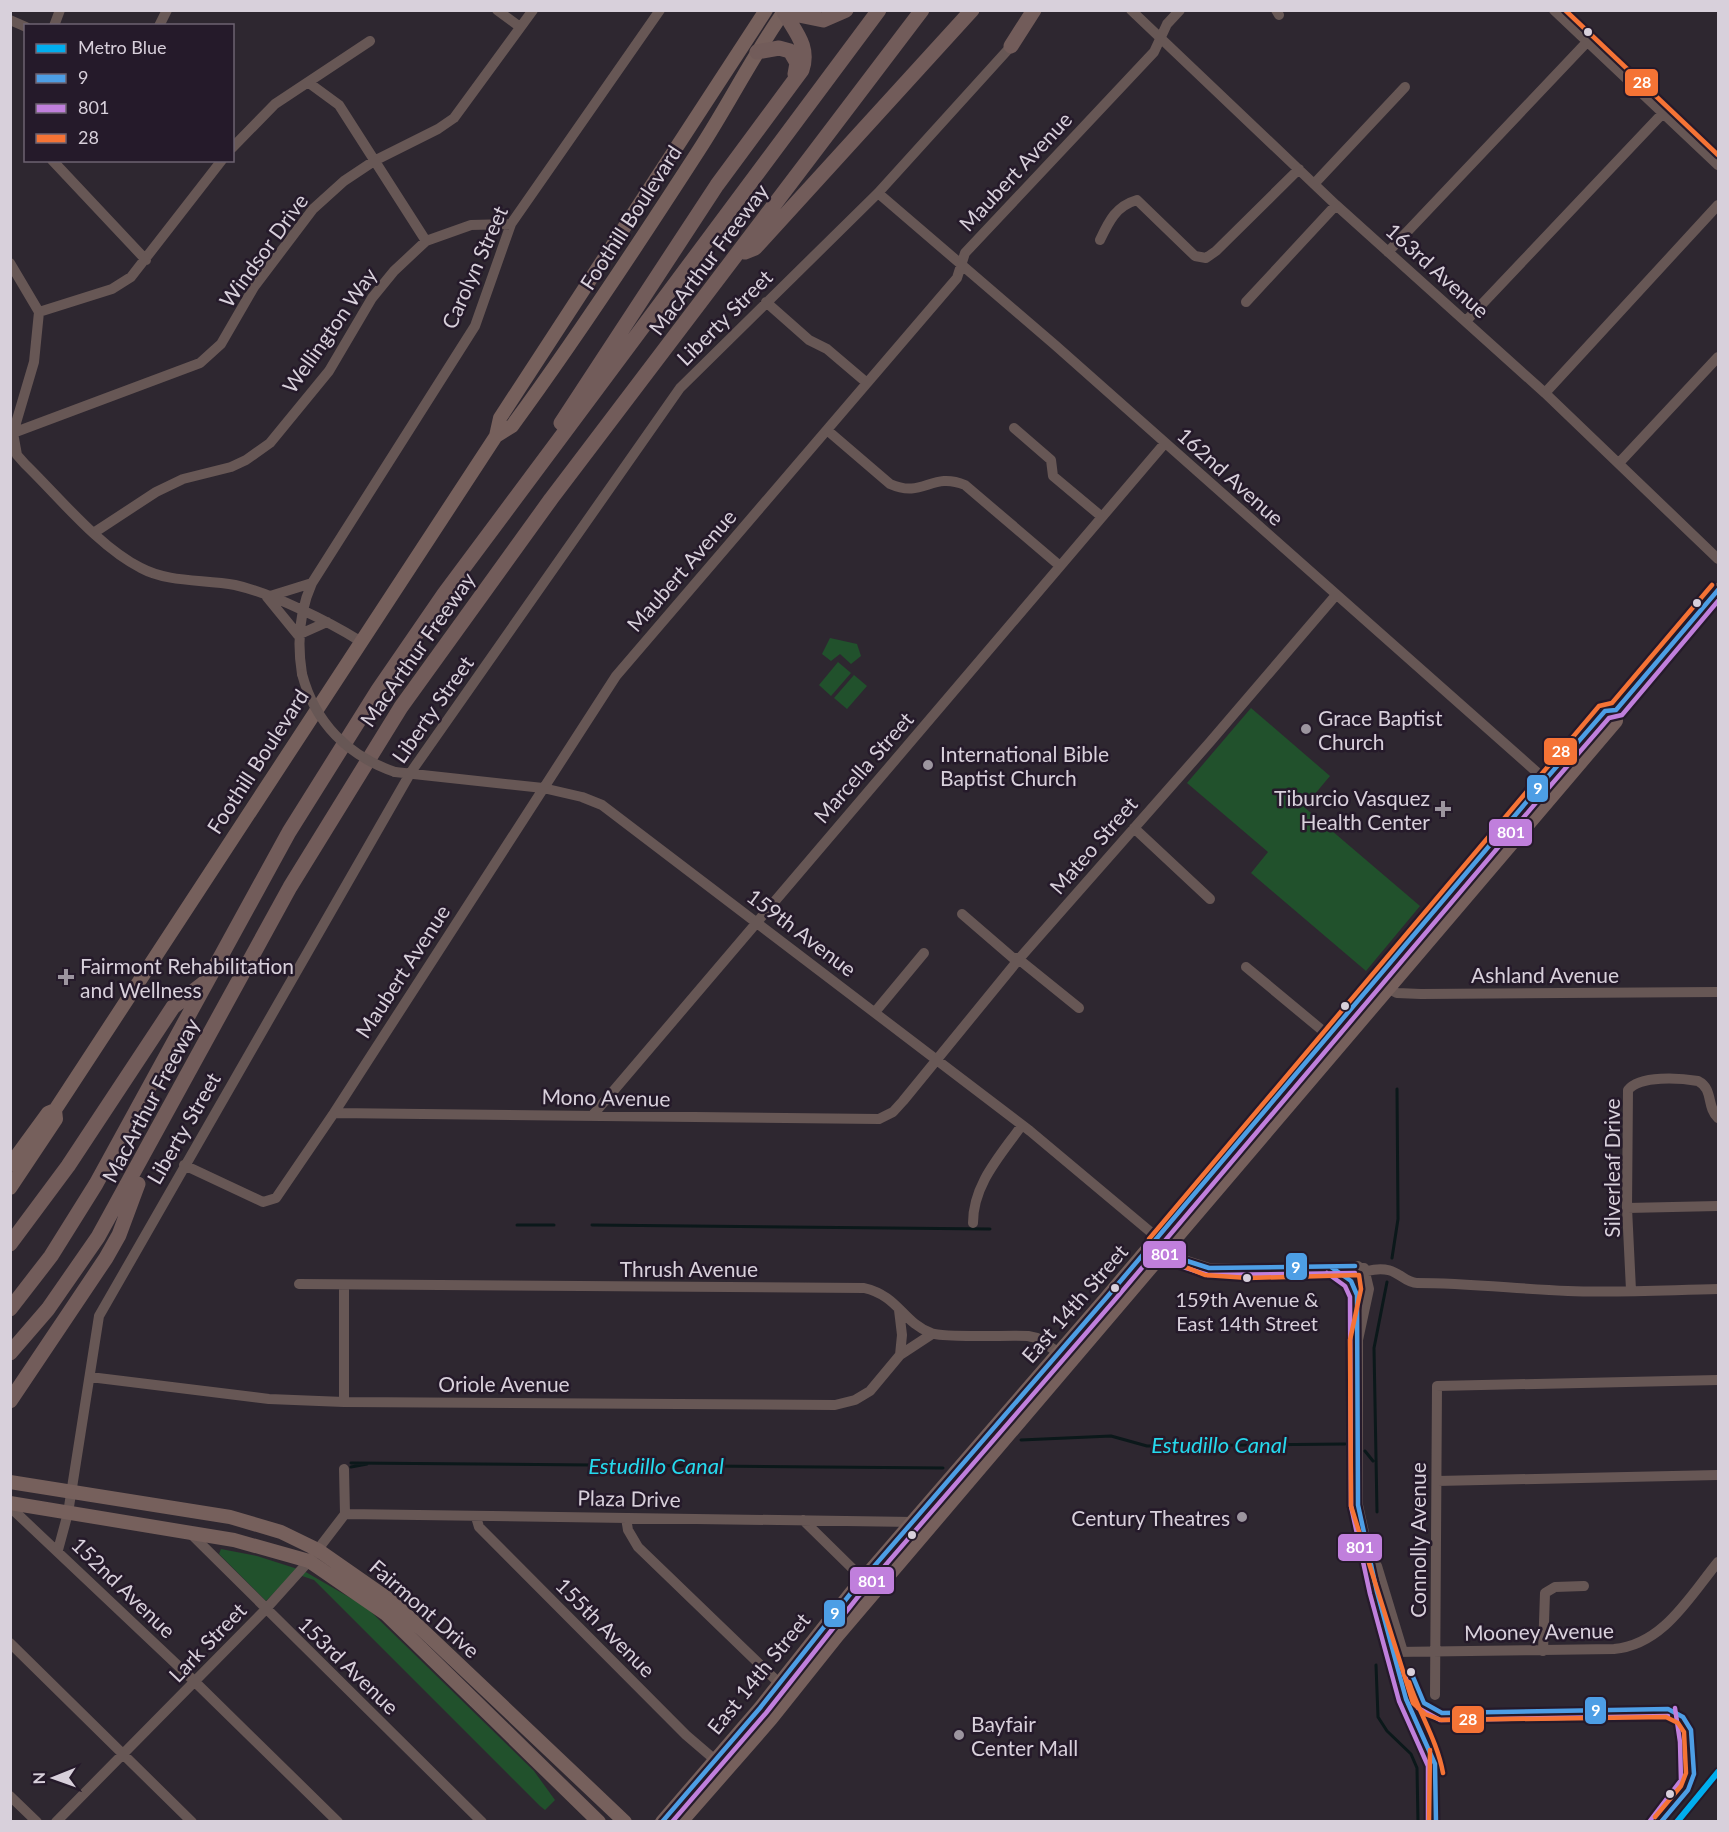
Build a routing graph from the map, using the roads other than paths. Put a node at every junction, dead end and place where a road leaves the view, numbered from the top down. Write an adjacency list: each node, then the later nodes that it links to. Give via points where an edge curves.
1 (167, 10): 17 (street)
2 (497, 10): 19 (street)
3 (533, 10): 19 (street, Windsor Drive)
4 (660, 10): 39 (street, Carolyn Street)
5 (766, 10): 57 (main road, Foothill Boulevard, via 500,418)
6 (846, 10): 15 (highway, via 823,20)
7 (879, 10): 60 (highway, MacArthur Freeway)
8 (922, 10): 43 (highway, MacArthur Freeway)
9 (972, 10): 43 (highway, via 754,248)
10 (1034, 10): 23 (highway)
11 (1043, 10): 23 (street, Liberty Street)
12 (1131, 10): 20 (street, 163rd Avenue)
13 (1180, 10): 20 (street, Maubert Avenue, via 1167,24)
14 (1554, 10): 22 (street)
15 (784, 11): 24 (main road, Foothill Boulevard); 27 (highway, via 802,41 805,61)
16 (10, 20): 18 (street)
17 (160, 24)
18 (24, 26)
19 (520, 27): 30 (street, Windsor Drive, via 454,118)
20 (1161, 39): 34 (street, 163rd Avenue); 46 (street, Maubert Avenue, via 1154,52 965,253)
21 (370, 41): 25 (street)
22 (1587, 42): 28 (street); 42 (street)
23 (1011, 46): 36 (street, Liberty Street)
24 (757, 52): 27 (highway, via 779,48 796,56 796,71); 57 (main road, Foothill Boulevard, via 701,147 581,331 512,426)
25 (309, 82): 29 (street, via 275,104); 30 (street, via 339,105)
26 (1405, 87): 35 (street)
27 (783, 97): 60 (highway, via 683,235 579,393)
28 (1663, 113): 33 (street); 50 (street)
29 (234, 146)
30 (374, 161): 41 (street); 56 (street, Windsor Drive, via 313,209 254,287 220,344 200,363)
31 (54, 162): 44 (street)
32 (220, 162): 44 (street)
33 (1719, 165)
34 (1299, 169): 35 (street, 163rd Avenue); 40 (street, via 1206,258 1195,256 1137,200 1124,204 1110,219)
35 (1314, 183): 37 (street, 163rd Avenue)
36 (878, 193): 46 (street, 162nd Avenue); 47 (street, Liberty Street)
37 (1336, 205): 42 (street, 163rd Avenue); 48 (street)
38 (1719, 205): 53 (street)
39 (511, 224): 41 (street, Wellington Way, via 471,225); 65 (street, Carolyn Street, via 475,326)
40 (1100, 240)
41 (426, 241): 62 (street, Wellington Way, via 372,298 329,371 270,443 231,467 183,479 156,492)
42 (1388, 252): 50 (street, 163rd Avenue)
43 (736, 256): 99 (highway, MacArthur Freeway, via 525,533 401,707 290,887)
44 (146, 260): 49 (street, via 131,277 112,289)
45 (10, 263): 49 (street)
46 (961, 266): 52 (street, Maubert Avenue, via 957,278); 58 (street, 162nd Avenue)
47 (766, 302): 52 (street, via 808,340 827,349); 74 (street, Liberty Street, via 697,369 665,407)
48 (1246, 302)
49 (39, 312): 56 (street, via 34,362)
50 (1466, 321): 53 (street, 163rd Avenue)
51 (1719, 357): 59 (street)
52 (867, 383): 55 (street, Maubert Avenue)
53 (1545, 393): 59 (street, 163rd Avenue)
54 (1014, 428): 61 (street, via 1051,460 1053,476)
55 (827, 430): 64 (street, via 890,484 902,489 914,490 943,480 965,485); 76 (street, Maubert Avenue, via 616,676)
56 (13, 433): 62 (street, via 17,454 25,464)
57 (496, 435): 72 (main road, Foothill Boulevard)
58 (1165, 443): 61 (street, Marcella Street); 67 (street, 162nd Avenue)
59 (1619, 464): 63 (street, 163rd Avenue)
60 (528, 482): 85 (highway, MacArthur Freeway, via 433,610 346,740 289,832)
61 (1102, 517): 64 (street, Marcella Street)
62 (95, 532): 68 (street, via 142,569 168,578 238,586)
63 (1719, 559)
64 (1060, 566): 81 (street, Marcella Street)
65 (312, 582): 68 (street); 69 (street, Carolyn Street)
66 (1719, 590): 73 (main road, East 14th Street)
67 (1335, 595): 75 (street, 162nd Avenue); 78 (street, Mateo Street)
68 (267, 597): 69 (street); 71 (street)
69 (304, 611): 70 (street); 71 (street, 159th Avenue)
70 (327, 622): 71 (street); 72 (street)
71 (298, 635): 74 (street, 159th Avenue, bridge, via 302,674 315,708 335,735 361,757 395,772)
72 (360, 641): 93 (main road, Foothill Boulevard)
73 (1616, 710): 75 (main road, East 14th Street, via 1605,711); 77 (main road, East 14th Street, via 1616,721)
74 (411, 772): 76 (street, 159th Avenue); 101 (street, Liberty Street)
75 (1545, 780): 77 (street, 162nd Avenue); 86 (main road, East 14th Street)
76 (543, 788): 81 (street, 159th Avenue, via 602,805); 94 (street, Maubert Avenue)
77 (1557, 790): 87 (main road, East 14th Street)
78 (1134, 828): 79 (street); 83 (street, Mateo Street)
79 (1210, 899)
80 (962, 914): 83 (street)
81 (756, 922): 90 (street, 159th Avenue); 95 (street, Marcella Street)
82 (924, 953): 90 (street)
83 (1019, 959): 89 (street); 92 (street, Mateo Street)
84 (1246, 967): 91 (street)
85 (210, 978): 106 (highway, via 173,1006 68,1166); 115 (highway, MacArthur Freeway, via 80,1211)
86 (1376, 981): 87 (street, Ashland Avenue); 91 (main road, East 14th Street)
87 (1388, 989): 88 (street, Ashland Avenue, via 1421,994); 107 (main road, East 14th Street)
88 (1719, 992)
89 (1079, 1008)
90 (875, 1012): 92 (street, 159th Avenue)
91 (1329, 1036): 107 (main road, East 14th Street)
92 (937, 1059): 97 (street, Mateo Street, via 898,1106); 98 (street, 159th Avenue)
93 (55, 1110): 100 (main road, Foothill Boulevard, via 48,1113); 102 (main road, Foothill Boulevard, via 56,1119)
94 (334, 1113): 95 (street, Mono Avenue); 101 (street, Maubert Avenue, via 276,1198 269,1202)
95 (592, 1116): 97 (street, Mono Avenue)
96 (1719, 1118): 104 (street, Silverleaf Drive, via 1713,1112 1709,1091 1698,1081 1645,1081 1632,1085 1627,1097)
97 (879, 1119)
98 (1022, 1125): 105 (street, via 981,1184); 107 (street, 159th Avenue)
99 (158, 1131): 119 (highway, MacArthur Freeway, via 81,1264); 124 (highway, via 119,1235)
100 (10, 1165)
101 (184, 1166): 122 (street, Liberty Street, via 99,1316)
102 (10, 1188)
103 (1719, 1206): 104 (street)
104 (1627, 1208): 114 (street, Silverleaf Drive)
105 (973, 1223)
106 (10, 1244)
107 (1162, 1244): 108 (street, 159th Avenue, via 1191,1264 1209,1268); 120 (main road, East 14th Street); 144 (main road, East 14th Street)
108 (1331, 1267): 109 (street, 159th Avenue); 110 (street)
109 (1364, 1271): 110 (street, via 1364,1284); 114 (street, 159th Avenue, via 1392,1270 1413,1283 1566,1291); 118 (street, via 1370,1289)
110 (1351, 1282): 118 (street, via 1358,1302)
111 (299, 1284): 112 (street, Thrush Avenue)
112 (344, 1285): 116 (street, Thrush Avenue, via 864,1288 881,1292); 125 (street)
113 (1719, 1288): 114 (street)
114 (1631, 1290)
115 (10, 1309)
116 (899, 1310): 117 (street, Thrush Avenue); 121 (street)
117 (932, 1334): 120 (street, via 1028,1336); 121 (street, Oriole Avenue)
118 (1358, 1340): 148 (street, Mooney Avenue, via 1357,1496 1363,1527 1399,1652)
119 (10, 1353)
120 (1059, 1353): 137 (main road, East 14th Street)
121 (900, 1355): 125 (street, Oriole Avenue, via 870,1392 835,1405)
122 (90, 1377): 125 (street, Oriole Avenue, via 269,1399); 130 (street, Liberty Street)
123 (1719, 1380): 128 (street, Connolly Avenue, via 1437,1386)
124 (10, 1401)
125 (344, 1402)
126 (344, 1469): 133 (street)
127 (1719, 1475): 128 (street)
128 (1437, 1481): 148 (street, Connolly Avenue)
129 (10, 1482): 130 (main road, Fairmont Drive)
130 (71, 1491): 132 (street, Liberty Street); 140 (main road, Fairmont Drive, via 230,1517 281,1532)
131 (10, 1505): 132 (main road, Fairmont Drive); 139 (street, 152nd Avenue)
132 (68, 1513): 138 (main road, Fairmont Drive); 139 (street, Liberty Street)
133 (345, 1514): 134 (street, Plaza Drive); 140 (street, Lark Street)
134 (476, 1517): 135 (street, Plaza Drive); 153 (street, 155th Avenue, via 478,1527)
135 (626, 1518): 136 (street, Plaza Drive); 150 (street, via 638,1547)
136 (803, 1520): 137 (street, Plaza Drive); 142 (street)
137 (913, 1522): 142 (main road, East 14th Street)
138 (191, 1534): 140 (main road, Fairmont Drive); 145 (street, 153rd Avenue)
139 (58, 1550): 149 (street, 152nd Avenue)
140 (314, 1556): 145 (street, Lark Street); 160 (main road, Fairmont Drive, via 386,1614); 161 (main road, Fairmont Drive, via 394,1604)
141 (1719, 1562): 147 (street, Mooney Avenue, via 1666,1625 1643,1642 1625,1648)
142 (865, 1579): 144 (street); 150 (main road, East 14th Street)
143 (1584, 1586): 147 (street, via 1555,1587 1545,1593)
144 (874, 1594): 163 (main road, East 14th Street)
145 (265, 1610): 149 (street, Lark Street); 159 (street, 153rd Avenue)
146 (10, 1643): 152 (street)
147 (1544, 1651): 148 (street, Mooney Avenue)
148 (1436, 1652): 151 (street, Connolly Avenue)
149 (195, 1682): 152 (street, Lark Street); 158 (street, 152nd Avenue)
150 (779, 1683): 153 (main road, East 14th Street)
151 (1435, 1695)
152 (124, 1754): 156 (street, Lark Street); 157 (street)
153 (714, 1760): 162 (main road, East 14th Street)
154 (10, 1796): 155 (street)
155 (37, 1821)
156 (56, 1821)
157 (192, 1821)
158 (338, 1821)
159 (482, 1821)
160 (599, 1821)
161 (625, 1821)
162 (662, 1821)
163 (681, 1821)

